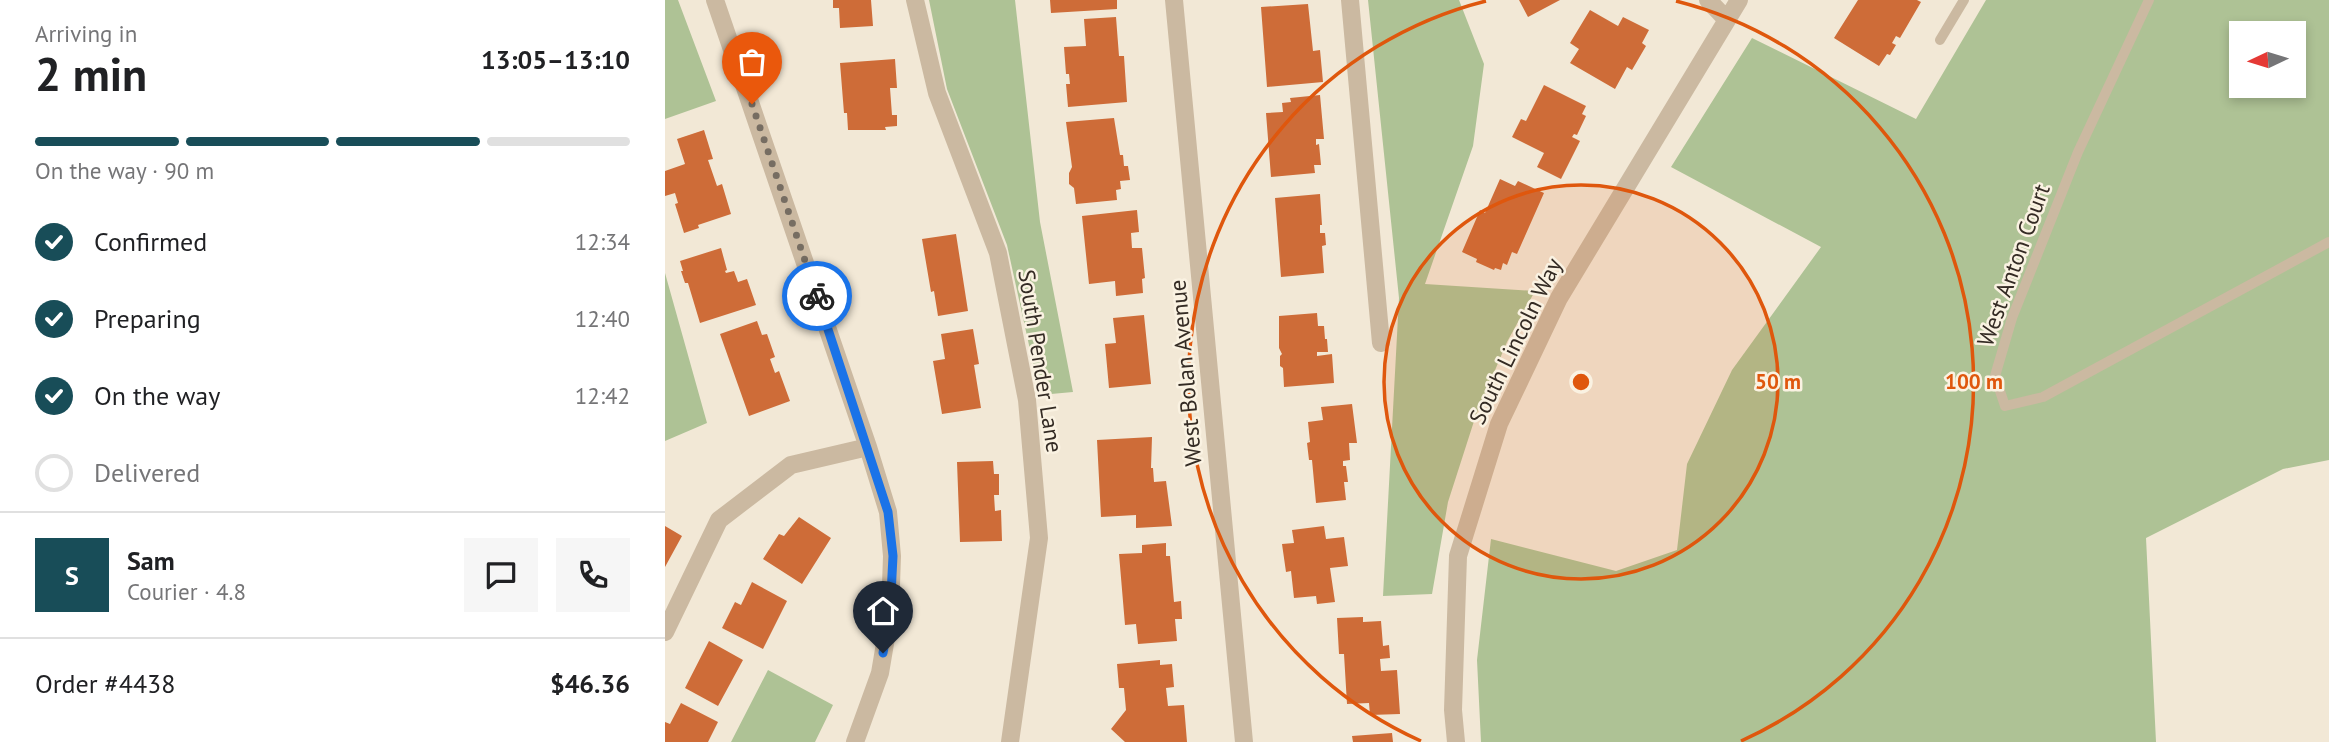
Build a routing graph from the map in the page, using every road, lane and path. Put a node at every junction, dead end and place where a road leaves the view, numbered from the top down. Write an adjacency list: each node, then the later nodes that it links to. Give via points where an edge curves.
1 (715, 0): 13 (street)
2 (915, 0): 16 (street, South Pender Lane, via 937,93 998,253 1027,400 1039,538)
3 (1174, 0): 17 (street, West Bolan Avenue)
4 (1350, 0): 12 (street)
5 (1708, 0): 9 (street)
6 (1739, 0): 9 (street, South Lincoln Way)
7 (1964, 0): 10 (lane)
8 (2149, 0): 11 (lane, West Anton Court, via 2078,152 2013,318 1995,376 2005,406 2043,397)
9 (1727, 20): 18 (street, South Lincoln Way, via 1559,298 1499,424 1458,556)
10 (1940, 40)
11 (2329, 242)
12 (1381, 343)
13 (868, 447): 14 (street, via 791,465 719,520); 15 (street, via 888,512 893,556 880,673)
14 (665, 632)
15 (855, 742)
16 (1010, 742)
17 (1244, 742)
18 (1455, 742)

